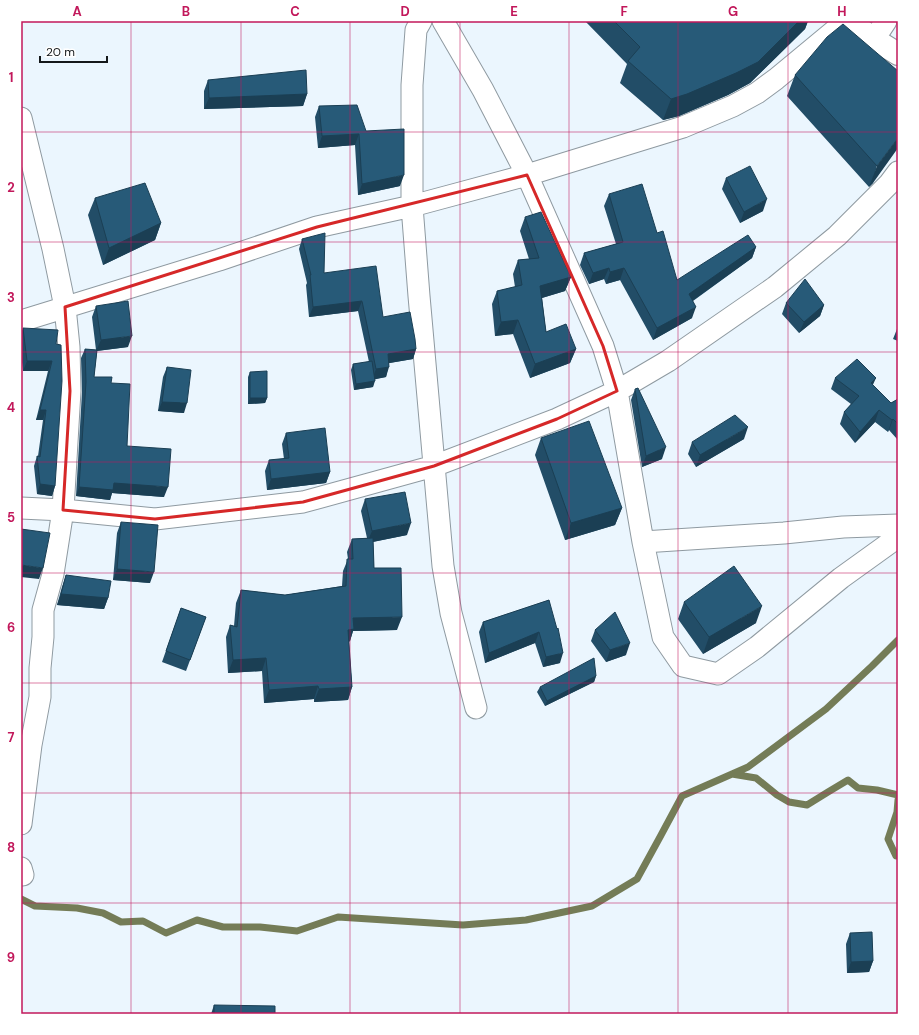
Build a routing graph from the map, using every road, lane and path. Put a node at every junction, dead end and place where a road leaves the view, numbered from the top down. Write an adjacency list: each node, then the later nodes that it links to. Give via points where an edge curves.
1 (421, 21): 11 (street, via 416,30 412,85)
2 (444, 21): 10 (street)
3 (846, 21): 10 (street, via 776,79 733,106 683,126)
4 (849, 21): 6 (street)
5 (886, 21): 6 (street)
6 (874, 39): 7 (street)
7 (898, 54)
8 (21, 118): 12 (street)
9 (898, 172): 14 (street, via 838,236 775,287 668,361)
10 (527, 175): 11 (street); 14 (street, via 603,346)
11 (412, 206): 12 (street, via 317,228); 15 (street)
12 (65, 307): 13 (street); 17 (street, via 70,391)
13 (21, 321)
14 (617, 391): 15 (street, via 557,419); 20 (street)
15 (434, 466): 17 (street, via 304,502 155,519); 21 (street, via 443,566 451,613)
16 (21, 508): 17 (street)
17 (63, 510): 22 (street, via 53,574 43,610 40,697)
18 (898, 525): 20 (street)
19 (898, 537): 20 (street, via 841,578 757,647 718,674 684,666 663,637)
20 (643, 542)
21 (476, 708)
22 (21, 824)

